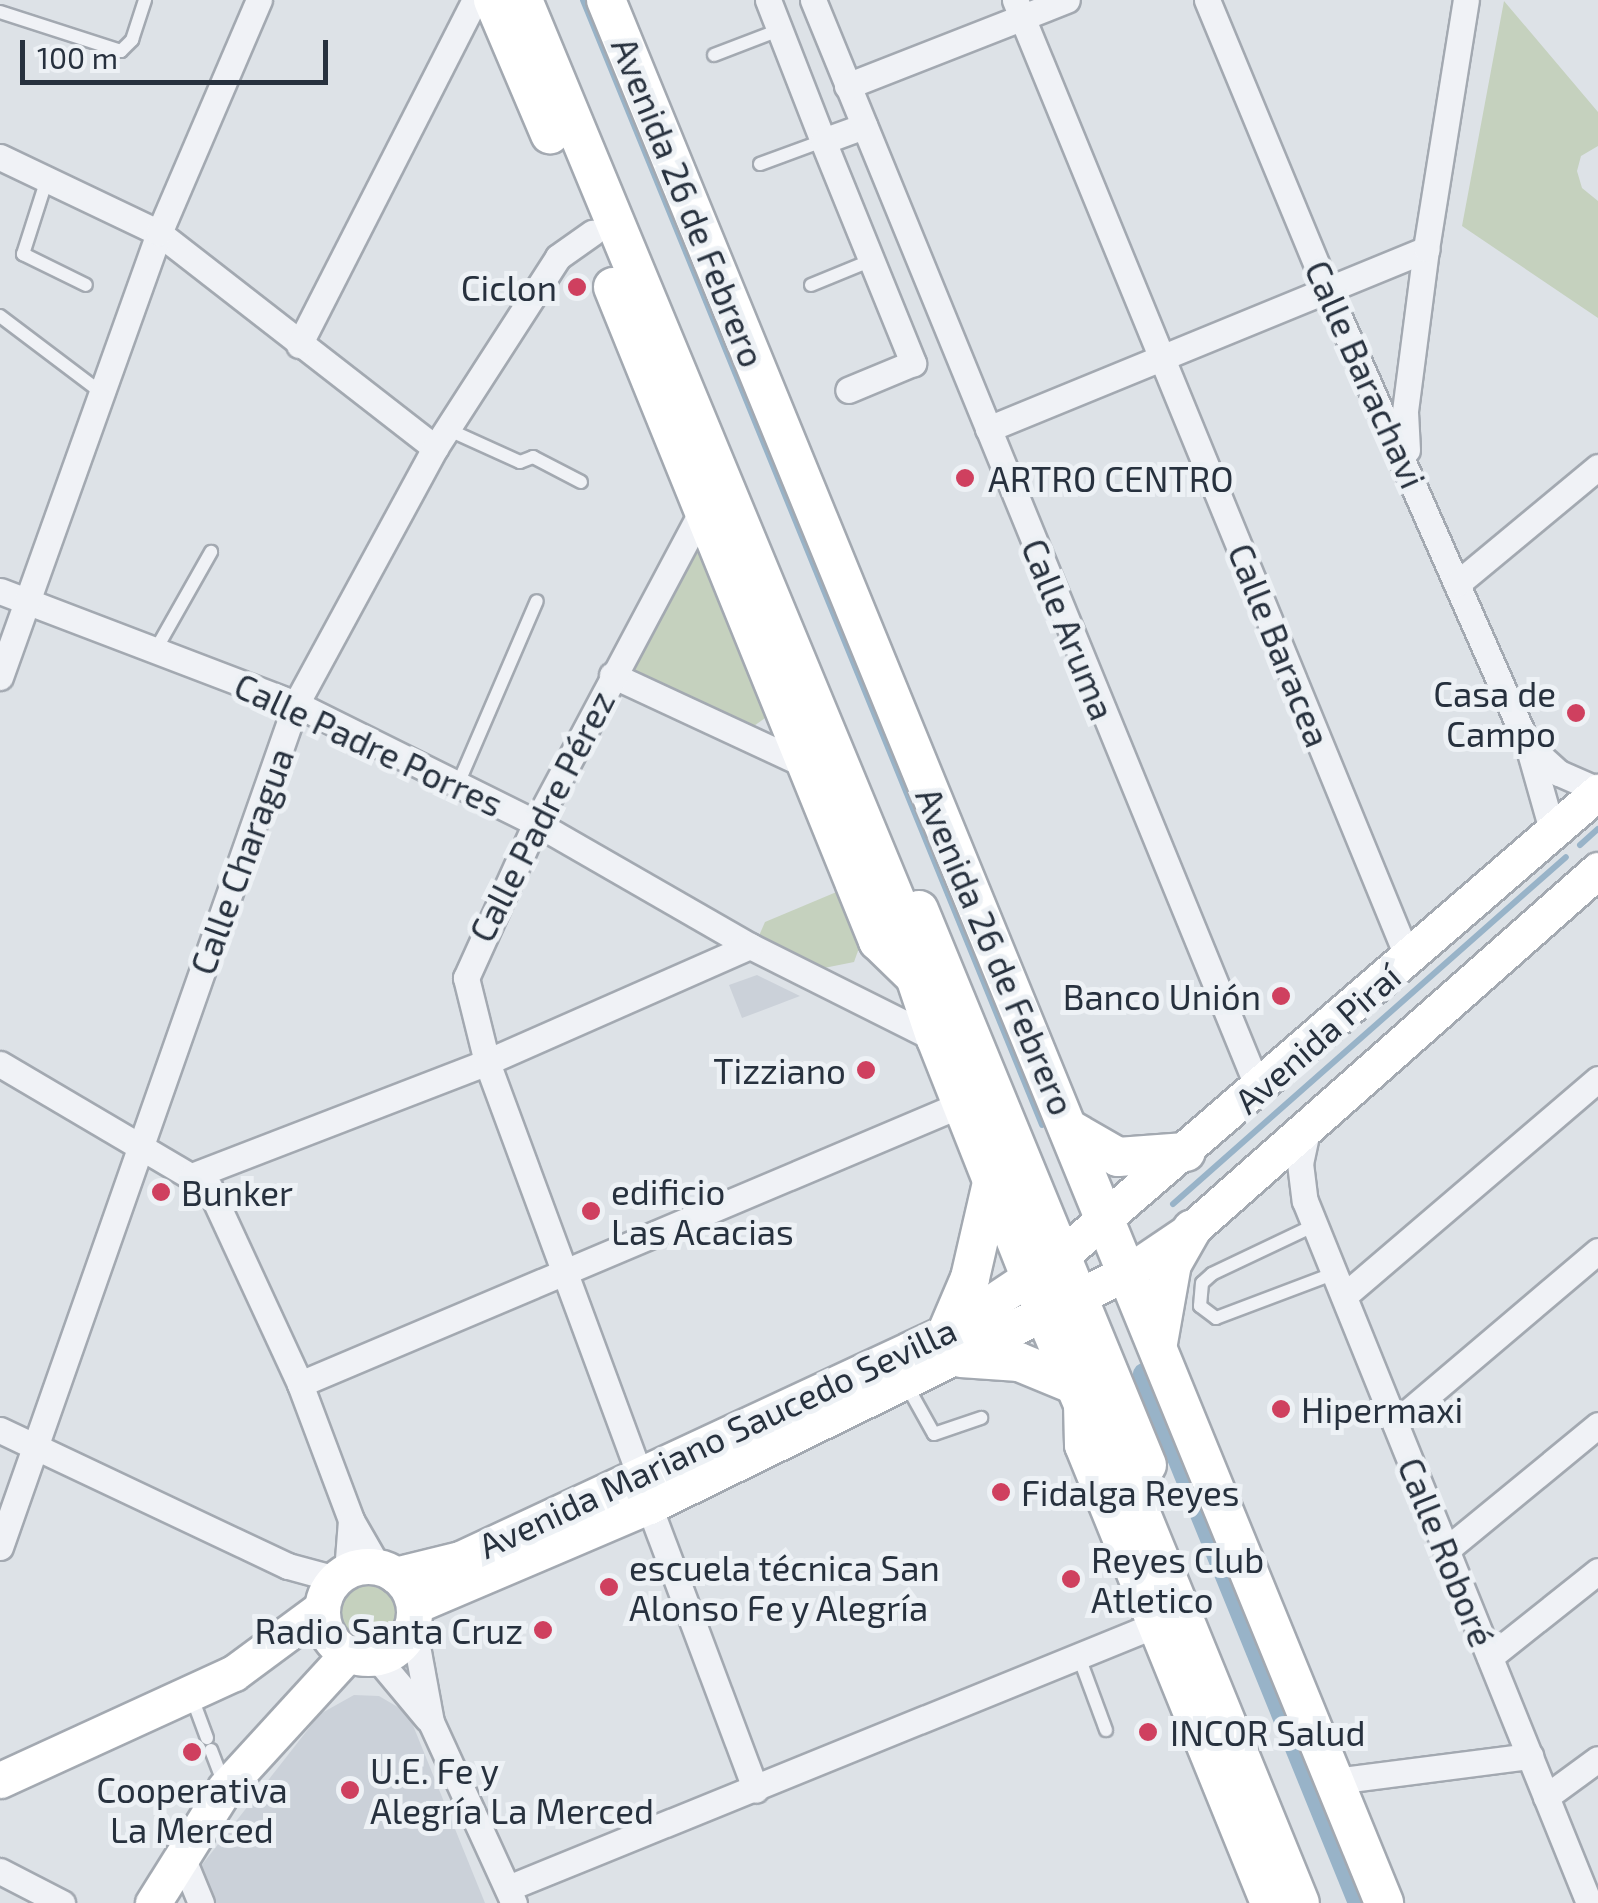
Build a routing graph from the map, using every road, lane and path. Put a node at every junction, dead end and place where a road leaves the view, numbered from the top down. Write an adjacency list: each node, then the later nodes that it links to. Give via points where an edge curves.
1 (145, 0): 13 (lane, via 132,40 121,51)
2 (260, 0): 23 (street)
3 (475, 0): 31 (street)
4 (494, 0): 17 (main road, Avenida 26 de Febrero)
5 (606, 0): 69 (main road, Avenida 26 de Febrero)
6 (768, 0): 14 (street)
7 (813, 0): 16 (street, Calle Aruma)
8 (1067, 0): 12 (street)
9 (1207, 0): 29 (street, Calle Barachavi)
10 (1466, 0): 25 (street)
11 (533, 5): 17 (main road); 46 (main road, Avenida 26 de Febrero); 79 (main road, Avenida 26 de Febrero)
12 (1018, 9): 16 (street); 32 (street, Calle Baracea)
13 (0, 12)
14 (780, 30): 15 (lane); 19 (street)
15 (714, 54)
16 (847, 86): 18 (street, Calle Aruma)
17 (534, 98): 24 (main road, Avenida 26 de Febrero)
18 (864, 126): 19 (street); 35 (street, Calle Aruma)
19 (823, 141): 21 (lane); 26 (street)
20 (0, 157): 22 (street)
21 (760, 164)
22 (47, 179): 23 (street); 28 (lane, via 23,254)
23 (159, 233): 31 (street); 34 (street)
24 (592, 234): 36 (street, Calle Charagua, via 558,257); 40 (main road, Avenida 26 de Febrero)
25 (1426, 249): 29 (street); 37 (street, via 1405,410)
26 (872, 260): 27 (lane); 33 (street, via 913,363)
27 (811, 285)
28 (86, 286)
29 (1326, 290): 32 (street); 37 (street, Calle Barachavi)
30 (0, 316): 34 (lane)
31 (299, 344): 36 (street)
32 (1163, 357): 35 (street); 60 (street, Calle Baracea)
33 (848, 390)
34 (103, 394): 44 (street)
35 (988, 429): 66 (street, Calle Aruma)
36 (441, 438): 39 (lane, via 520,462 534,457); 50 (street, Calle Charagua)
37 (1408, 465): 42 (street, Calle Barachavi)
38 (1598, 467): 42 (street)
39 (581, 482)
40 (703, 508): 48 (street, Calle Padre Pérez); 51 (main road, Avenida 26 de Febrero)
41 (211, 552): 47 (lane)
42 (1457, 584): 52 (street, Calle Barachavi)
43 (0, 591): 44 (street, Calle Padre Porres)
44 (26, 601): 47 (street, Calle Padre Porres); 49 (street)
45 (537, 601): 54 (lane)
46 (788, 640): 51 (main road); 61 (main road, Avenida 26 de Febrero, via 909,932)
47 (156, 651): 50 (street, Calle Padre Porres)
48 (612, 675): 53 (street); 56 (street, Calle Padre Pérez)
49 (0, 678)
50 (296, 704): 54 (street, Calle Padre Porres); 70 (street, Calle Charagua)
51 (794, 724): 53 (main road, Avenida 26 de Febrero)
52 (1528, 746): 55 (street, Calle Barachavi, via 1559,773); 57 (street, Calle Barachavi)
53 (812, 768): 61 (main road, Avenida 26 de Febrero, via 878,941)
54 (458, 784): 56 (street, Calle Padre Porres)
55 (1598, 791): 57 (street, Avenida Piraí)
56 (536, 823): 59 (street, Calle Padre Porres); 63 (street, Calle Padre Pérez, via 470,957 470,1012)
57 (1540, 840): 58 (street); 60 (street, Avenida Piraí)
58 (1592, 877): 68 (street, Avenida Piraí)
59 (750, 946): 62 (street, Calle Padre Porres); 63 (street)
60 (1408, 958): 66 (street, Avenida Piraí)
61 (914, 977): 62 (main road, Avenida 26 de Febrero)
62 (936, 1038): 67 (main road, Avenida 26 de Febrero)
63 (487, 1062): 72 (street); 81 (street, Calle Padre Pérez)
64 (0, 1064): 70 (street)
65 (1598, 1079): 83 (street)
66 (1259, 1090): 71 (street, Avenida Piraí)
67 (962, 1104): 74 (main road, Avenida 26 de Febrero); 81 (street)
68 (1308, 1126): 73 (street, Avenida Piraí); 75 (street, Calle Roboré, via 1300,1164)
69 (1071, 1130): 71 (main road, via 1104,1154); 76 (main road, Avenida 26 de Febrero)
70 (138, 1150): 72 (street); 95 (street, Calle Charagua)
71 (1186, 1152): 76 (street, Avenida Piraí)
72 (192, 1176): 88 (street, via 218,1200)
73 (1246, 1182): 75 (street, via 1279,1181); 77 (street, Avenida Piraí)
74 (992, 1183): 82 (main road, Avenida 26 de Febrero); 86 (main road)
75 (1310, 1213): 83 (street, Calle Roboré); 83 (lane, via 1212,1274 1202,1283 1200,1306 1216,1318)
76 (1107, 1218): 79 (street, Avenida Piraí); 80 (main road, Avenida 26 de Febrero)
77 (1192, 1230): 80 (street, Avenida Piraí); 87 (main road, via 1172,1264)
78 (1598, 1251): 92 (street)
79 (1061, 1256): 82 (street, Avenida Piraí); 84 (main road, Avenida 26 de Febrero)
80 (1130, 1271): 84 (street, Avenida Piraí); 87 (main road, Avenida 26 de Febrero)
81 (566, 1274): 88 (street); 96 (street, Calle Padre Pérez)
82 (1030, 1278): 85 (main road, Avenida 26 de Febrero); 86 (street, Avenida Mariano Saucedo Sevilla)
83 (1339, 1285): 92 (street, Calle Roboré)
84 (1079, 1298): 85 (street, Avenida Piraí); 124 (main road, Avenida 26 de Febrero)
85 (1045, 1316): 86 (street, Avenida Mariano Saucedo Sevilla); 90 (main road, Avenida 26 de Febrero)
86 (954, 1345): 89 (street, Avenida Mariano Saucedo Sevilla); 90 (main road, via 1019,1362); 96 (street, Avenida Mariano Saucedo Sevilla)
87 (1158, 1350): 112 (main road, Avenida 26 de Febrero)
88 (300, 1384): 100 (street, via 350,1520)
89 (906, 1384): 91 (lane, via 934,1434); 96 (street, Avenida Mariano Saucedo Sevilla)
90 (1079, 1395): 102 (main road, Avenida 26 de Febrero, via 1084,1445); 123 (main road, Avenida 26 de Febrero, via 1108,1436)
91 (981, 1418)
92 (1395, 1422): 98 (street, Calle Roboré)
93 (1598, 1425): 98 (street)
94 (0, 1430): 95 (street)
95 (34, 1446): 97 (street, Calle Charagua); 100 (street, via 288,1566)
96 (644, 1491): 100 (street, Avenida Mariano Saucedo Sevilla, via 460,1559); 101 (street, Avenida Mariano Saucedo Sevilla); 114 (street, Calle Padre Pérez)
97 (0, 1547)
98 (1446, 1550): 105 (street, Calle Roboré)
99 (1598, 1571): 105 (street)
100 (351, 1583): 101 (street); 103 (street, via 330,1638); 106 (street, Avenida Mariano Saucedo Sevilla, via 245,1666)
101 (413, 1615): 103 (street, via 399,1646); 107 (street)
102 (1156, 1624): 104 (street); 122 (main road, Avenida 26 de Febrero)
103 (362, 1656): 107 (street); 113 (street)
104 (1079, 1656): 108 (lane); 114 (street)
105 (1490, 1658): 109 (street, Calle Roboré)
106 (190, 1692): 111 (street, Avenida Mariano Saucedo Sevilla); 113 (lane)
107 (431, 1722): 118 (street)
108 (1106, 1730)
109 (1530, 1756): 112 (street); 115 (street, Calle Roboré)
110 (1598, 1758): 115 (street)
111 (0, 1780)
112 (1334, 1781): 125 (main road, Avenida 26 de Febrero)
113 (226, 1788): 116 (street)
114 (756, 1790): 118 (street)
115 (1546, 1797): 126 (street, Calle Roboré)
116 (182, 1856): 120 (street); 121 (street)
117 (0, 1871): 119 (street)
118 (511, 1896)
119 (62, 1903)
120 (153, 1903)
121 (201, 1903)
122 (1270, 1903)
123 (1300, 1903)
124 (1324, 1903)
125 (1384, 1903)
126 (1589, 1903)

